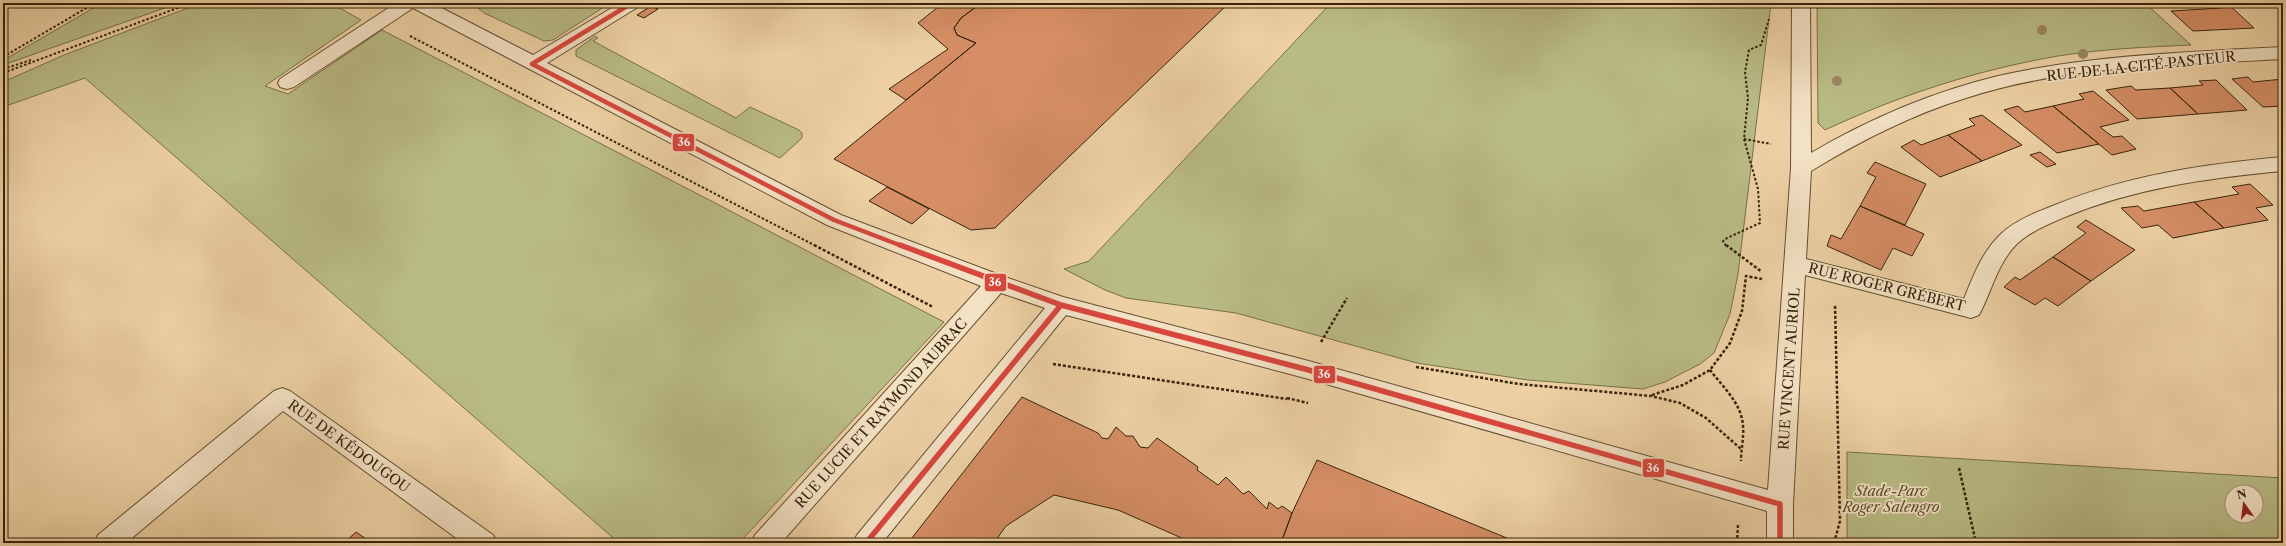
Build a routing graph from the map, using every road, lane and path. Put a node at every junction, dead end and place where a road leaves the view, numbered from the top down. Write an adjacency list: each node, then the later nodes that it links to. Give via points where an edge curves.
1 (95, 3): 12 (path)
2 (191, 3): 11 (path)
3 (346, 3): 9 (path)
4 (408, 3): 9 (street)
5 (418, 3): 13 (street)
6 (632, 3): 13 (street)
7 (1801, 3): 18 (street, RUE VINCENT AURIOL)
8 (1770, 16): 20 (path, via 1761,45 1750,50 1745,72 1748,98 1744,139 1758,188 1760,223 1743,232 1730,234 1723,240 1728,249 1761,270)
9 (380, 21): 16 (street); 24 (path)
10 (2283, 53): 18 (street, RUE DE LA CITÉ PASTEUR, via 2101,67 2008,81 1960,93 1914,111 1834,148)
11 (47, 56): 14 (path); 15 (path)
12 (3, 57)
13 (532, 64): 21 (street, via 834,220)
14 (3, 69)
15 (3, 73)
16 (287, 83)
17 (2283, 164): 19 (street, RUE ROGER GRÉBERT, via 2187,176 2118,190 2073,205 2032,223 2007,241 1990,264 1971,309)
18 (1801, 168): 19 (street, RUE VINCENT AURIOL)
19 (1795, 275): 20 (path); 34 (street, RUE VINCENT AURIOL); 40 (path, via 1834,295 1840,521)
20 (1770, 280): 28 (path, via 1746,276 1742,311 1730,343)
21 (997, 283): 23 (street); 24 (street, RUE LUCIE ET RAYMOND AUBRAC)
22 (1347, 298): 25 (path, via 1319,344)
23 (1061, 305): 26 (street); 34 (street, via 1305,368)
24 (964, 322): 37 (street, RUE LUCIE ET RAYMOND AUBRAC)
25 (1327, 345)
26 (1022, 352): 30 (path, via 1044,363); 38 (street)
27 (1409, 366): 29 (path, via 1519,384)
28 (1710, 370): 29 (path, via 1683,385); 31 (path, via 1729,394 1740,414 1744,424)
29 (1651, 396): 32 (path, via 1680,403 1706,418)
30 (1287, 399)
31 (1742, 441)
32 (1742, 449)
33 (1959, 468): 41 (path)
34 (1780, 504): 39 (street, RUE VINCENT AURIOL)
35 (107, 543): 36 (street, RUE DE KÉDOUGOU, via 282,398)
36 (484, 543)
37 (764, 543)
38 (866, 543)
39 (1780, 543)
40 (1834, 543)
41 (1976, 543)

